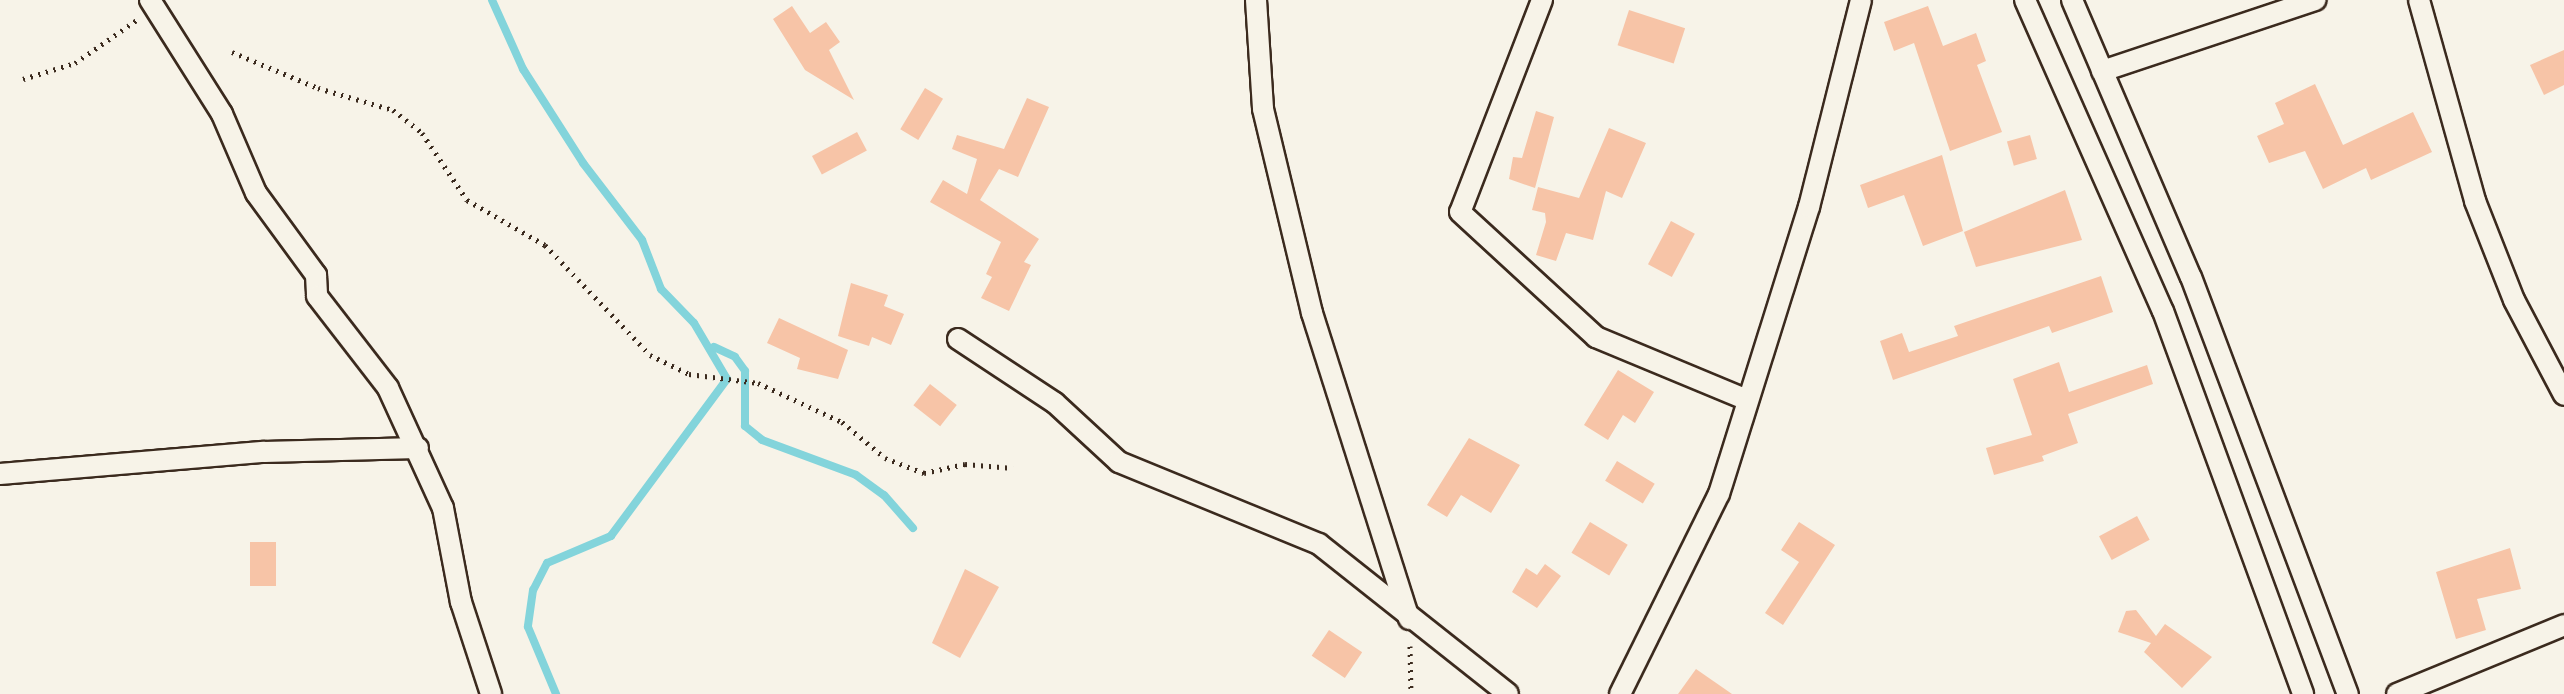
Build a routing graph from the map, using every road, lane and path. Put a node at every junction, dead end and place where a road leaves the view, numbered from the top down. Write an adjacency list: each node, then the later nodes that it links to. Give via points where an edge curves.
1 (1256, 0): 18 (street, via 1263,109 1312,313)
2 (1542, 0): 14 (street, via 1460,212 1596,337)
3 (1861, 0): 14 (street, via 1809,207)
4 (2025, 0): 24 (street, via 2163,311)
5 (2072, 0): 10 (street)
6 (2315, 0): 10 (street)
7 (2419, 0): 13 (street, via 2475,201 2514,300)
8 (153, 4): 11 (path, via 75,63); 15 (street, via 222,114 256,193 316,275 317,296 366,353)
9 (232, 52): 16 (path, via 318,88 393,110 422,133 467,200 545,245 650,355 689,374 758,383 842,422 885,458 924,473 965,464)
10 (2102, 71): 25 (street, via 2191,277)
11 (23, 79)
12 (958, 339): 18 (street, via 1055,403 1119,462 1319,544)
13 (2564, 395)
14 (1747, 400): 23 (street, via 1719,494)
15 (418, 448): 17 (street, via 264,452); 20 (street, via 443,508 461,602)
16 (1013, 468)
17 (0, 474)
18 (1410, 621): 21 (path); 22 (street)
19 (2564, 625): 26 (street)
20 (491, 694)
21 (1411, 694)
22 (1508, 694)
23 (1620, 694)
24 (2303, 694)
25 (2348, 694)
26 (2397, 694)

